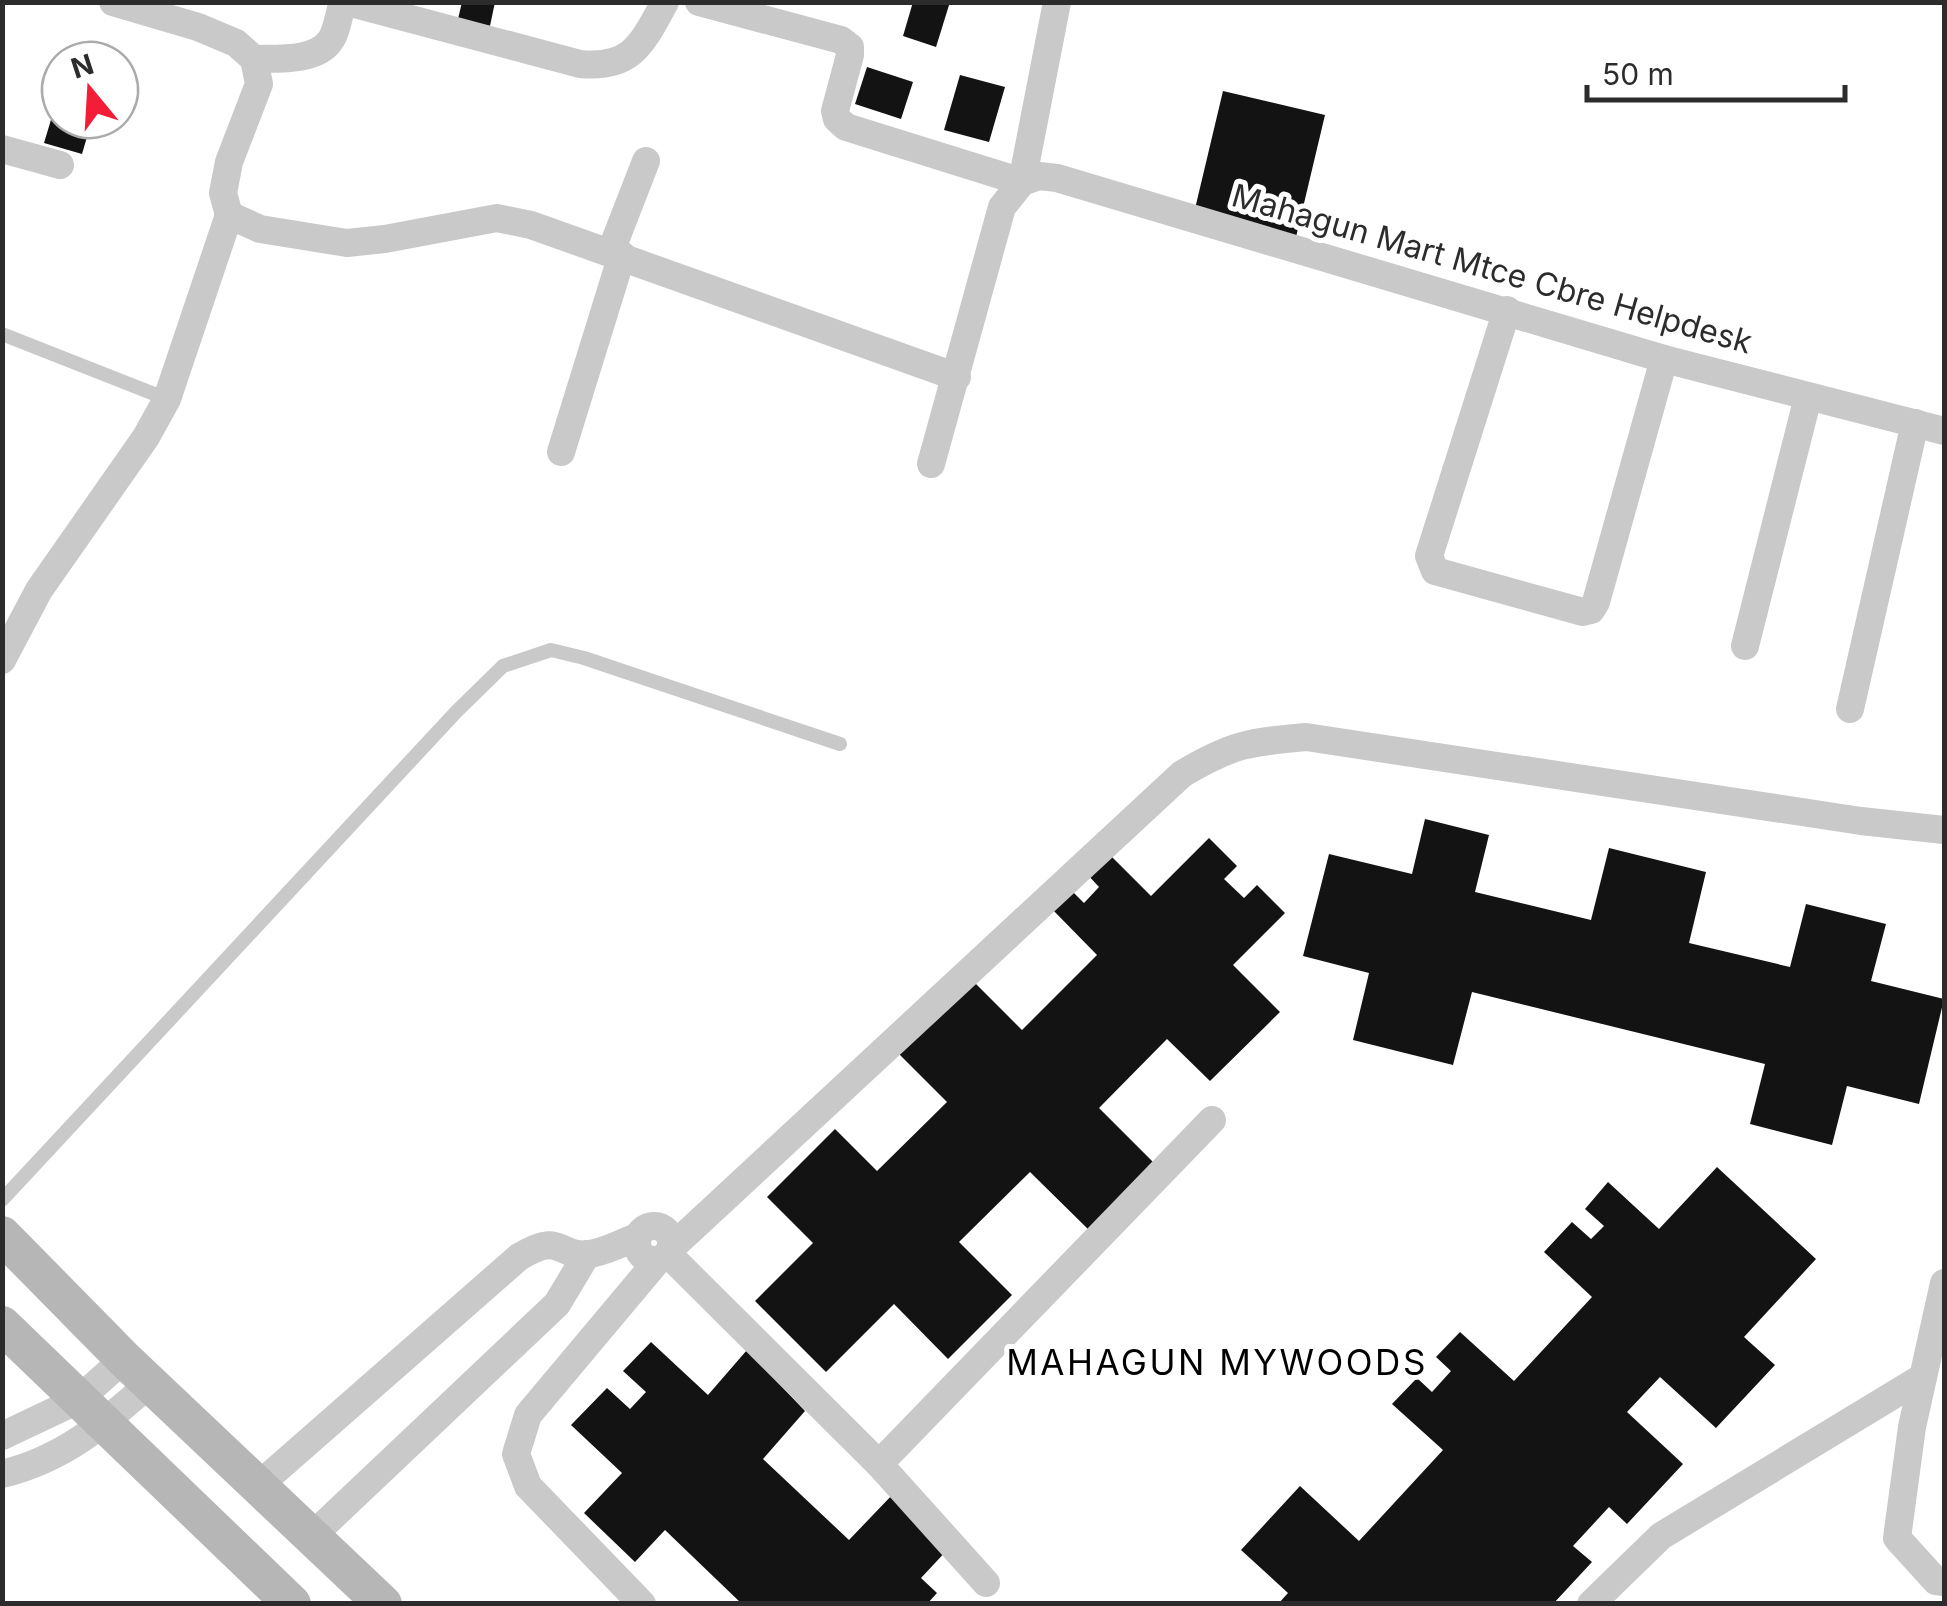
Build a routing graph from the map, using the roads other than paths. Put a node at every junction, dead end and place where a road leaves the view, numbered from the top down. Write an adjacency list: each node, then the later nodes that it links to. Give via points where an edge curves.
1 (112, 2): 6 (street, via 236,42)
2 (345, 2): 3 (street, via 600,66 633,52); 6 (street, via 330,42 316,51)
3 (665, 2)
4 (699, 2): 10 (street, Mahagun Mart Mtce Cbre Helpdesk, via 850,47 835,111 846,127)
5 (1057, 2): 10 (street)
6 (254, 59): 11 (street, via 258,84 224,193)
7 (2, 149): 9 (street)
8 (646, 162): 12 (street)
9 (60, 164)
10 (1022, 182): 13 (street, Mahagun Mart Mtce Cbre Helpdesk, via 1058,178); 16 (street, via 1002,207)
11 (229, 214): 12 (street, via 260,229 346,242 497,218); 18 (street)
12 (616, 253): 16 (street); 21 (street)
13 (1507, 310): 15 (street, Mahagun Mart Mtce Cbre Helpdesk); 15 (street, via 1429,556 1435,571 1591,610)
14 (2, 334): 18 (lane)
15 (1664, 359): 17 (street, Mahagun Mart Mtce Cbre Helpdesk)
16 (957, 376): 22 (street)
17 (1808, 397): 19 (street, Mahagun Mart Mtce Cbre Helpdesk); 23 (street)
18 (166, 400): 24 (street, via 40,590)
19 (1915, 423): 20 (street, Mahagun Mart Mtce Cbre Helpdesk); 25 (street)
20 (1944, 431)
21 (562, 452)
22 (931, 464)
23 (1745, 646)
24 (2, 660)
25 (1850, 709)
26 (840, 744): 29 (lane, via 551,650 503,666)
27 (1944, 830): 32 (street, via 1306,737 1246,742 1182,774)
28 (1212, 1120): 39 (street)
29 (2, 1200)
30 (2, 1235): 35 (street)
31 (587, 1254): 32 (street, via 656,1226 670,1236); 41 (street, via 550,1243 519,1257); 42 (street, via 558,1304)
32 (665, 1254): 39 (street); 47 (street, via 528,1415 516,1454 528,1486)
33 (1944, 1283): 36 (street)
34 (2, 1325): 37 (street)
35 (137, 1371): 37 (street); 41 (street)
36 (1923, 1377): 43 (street, via 1897,1538); 48 (street, via 1661,1536)
37 (91, 1412): 38 (street); 40 (street, via 49,1460); 45 (street)
38 (2, 1436)
39 (880, 1464): 44 (street)
40 (2, 1474)
41 (259, 1484): 42 (street)
42 (312, 1535): 46 (street)
43 (1944, 1582)
44 (986, 1583)
45 (292, 1604)
46 (383, 1604)
47 (642, 1604)
48 (1590, 1604)

